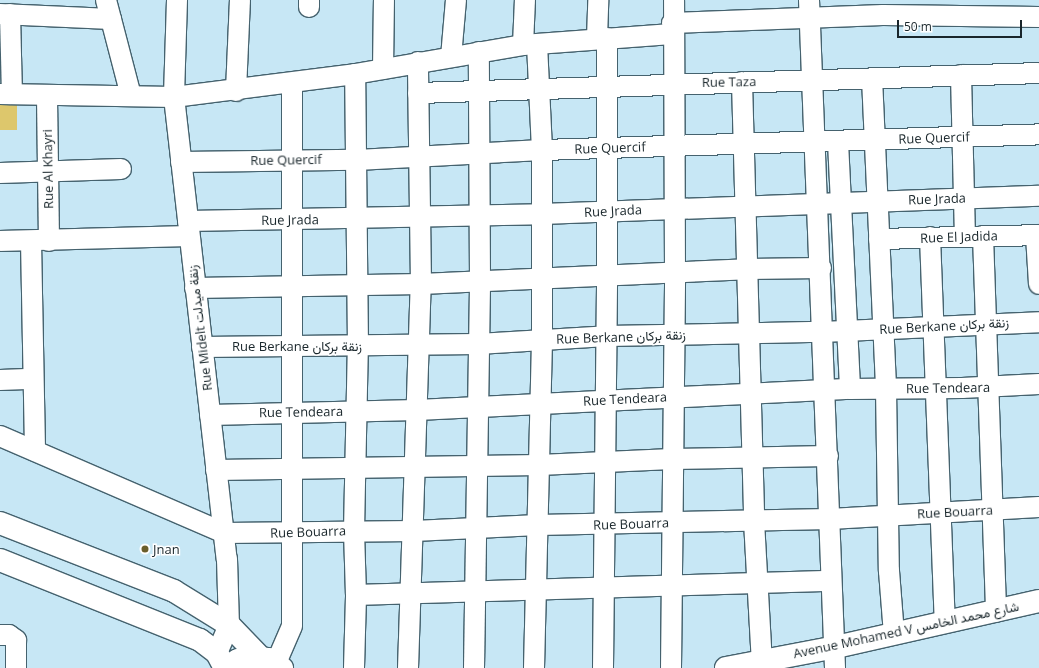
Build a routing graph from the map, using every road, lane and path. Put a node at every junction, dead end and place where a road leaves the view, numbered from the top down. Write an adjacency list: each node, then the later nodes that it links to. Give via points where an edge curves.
1 (177, 0): 35 (street, Rue Midelt زنقة ميدلت)
2 (240, 0): 29 (street)
3 (384, 0): 18 (street)
4 (456, 0): 16 (street)
5 (525, 0): 14 (street)
6 (598, 0): 13 (street)
7 (674, 0): 12 (street)
8 (108, 9): 10 (street); 33 (street)
9 (809, 9): 11 (street, via 883,14); 12 (street); 23 (street)
10 (5, 14): 31 (street)
11 (1039, 17)
12 (672, 29): 13 (street); 26 (street)
13 (602, 38): 14 (street); 27 (street)
14 (530, 45): 15 (street); 28 (street)
15 (479, 52): 16 (street); 30 (street)
16 (452, 57): 17 (street)
17 (418, 62): 18 (street); 32 (street)
18 (383, 69): 20 (street)
19 (1039, 73): 21 (street, Rue Taza)
20 (356, 74): 25 (street); 48 (street)
21 (961, 75): 22 (street, Rue Taza); 37 (street)
22 (872, 78): 23 (street, Rue Taza); 38 (street)
23 (812, 80): 24 (street, Rue Taza); 40 (street)
24 (742, 82): 26 (street, Rue Taza); 41 (street)
25 (292, 83): 29 (street); 47 (street)
26 (673, 83): 27 (street, Rue Taza); 42 (street)
27 (606, 86): 28 (street, Rue Taza); 43 (street)
28 (540, 88): 30 (street, Rue Taza); 44 (street)
29 (236, 91): 35 (street)
30 (479, 91): 32 (street, Rue Taza); 45 (street)
31 (6, 94): 34 (street)
32 (418, 94): 46 (street)
33 (131, 96): 34 (street); 35 (street)
34 (47, 97): 51 (street, Rue Al Khayri)
35 (174, 98): 49 (street, Rue Midelt زنقة ميدلت)
36 (1039, 134): 37 (street, Rue Quercif)
37 (961, 137): 38 (street, Rue Quercif); 54 (street)
38 (875, 141): 39 (street, Rue Quercif); 55 (street)
39 (838, 142): 40 (street, Rue Quercif); 57 (street)
40 (815, 143): 41 (street, Rue Quercif); 56 (street)
41 (743, 145): 42 (street, Rue Quercif); 58 (street)
42 (674, 146): 43 (street, Rue Quercif); 59 (street)
43 (607, 148): 44 (street, Rue Quercif); 60 (street)
44 (542, 150): 45 (street, Rue Quercif); 61 (street)
45 (480, 153): 46 (street, Rue Quercif); 62 (street)
46 (421, 157): 48 (street, Rue Quercif); 63 (street)
47 (292, 159): 48 (street, Rue Quercif); 49 (street, Rue Quercif); 65 (street)
48 (357, 160): 64 (street)
49 (181, 162): 66 (street, Rue Midelt زنقة ميدلت)
50 (121, 169): 51 (street)
51 (50, 171): 52 (street); 72 (street, Rue Al Khayri)
52 (0, 174)
53 (1039, 196): 54 (street, Rue Jrada)
54 (963, 198): 55 (street, Rue Jrada); 68 (street)
55 (877, 201): 57 (street, Rue Jrada); 70 (street)
56 (818, 203): 57 (street, Rue Jrada); 58 (street, Rue Jrada); 73 (street)
57 (843, 203): 88 (street)
58 (745, 206): 59 (street, Rue Jrada); 74 (street)
59 (674, 208): 60 (street, Rue Jrada); 75 (street)
60 (608, 211): 61 (street, Rue Jrada); 76 (street)
61 (542, 214): 62 (street, Rue Jrada); 77 (street)
62 (480, 215): 63 (street, Rue Jrada); 78 (street)
63 (421, 217): 64 (street, Rue Jrada); 79 (street)
64 (358, 219): 65 (street, Rue Jrada); 81 (street)
65 (293, 220): 66 (street, Rue Jrada); 82 (street)
66 (188, 229): 72 (street, Rue Jrada); 83 (street, Rue Midelt زنقة ميدلت)
67 (1038, 235): 68 (street, Rue El Jadida); 80 (street)
68 (974, 236): 69 (street, Rue El Jadida); 85 (street)
69 (930, 237): 70 (street, Rue El Jadida); 86 (street)
70 (880, 239): 87 (street)
71 (0, 241): 72 (street, Rue Jrada)
72 (40, 241): 99 (street, Rue Al Khayri)
73 (821, 268): 74 (street); 90 (street)
74 (747, 269): 75 (street); 89 (street)
75 (675, 272): 76 (street); 91 (street)
76 (607, 275): 77 (street); 92 (street)
77 (541, 279): 78 (street); 93 (street)
78 (480, 280): 79 (street); 95 (street)
79 (421, 284): 81 (street); 94 (street)
80 (1039, 284)
81 (357, 286): 82 (street); 98 (street)
82 (293, 287): 83 (street); 96 (street)
83 (195, 288): 97 (street, Rue Midelt زنقة ميدلت)
84 (1039, 322): 85 (street, Rue Berkane زنقة بركان)
85 (987, 324): 86 (street, Rue Berkane زنقة بركان); 102 (street)
86 (934, 326): 87 (street, Rue Berkane زنقة بركان); 105 (street)
87 (882, 329): 88 (street, Rue Berkane زنقة بركان); 104 (street)
88 (848, 331): 90 (street, Rue Berkane زنقة بركان); 103 (street)
89 (748, 332): 90 (street, Rue Berkane زنقة بركان); 91 (street, Rue Berkane زنقة بركان); 107 (street)
90 (822, 332): 106 (street)
91 (674, 334): 92 (street, Rue Berkane زنقة بركان); 108 (street)
92 (607, 336): 93 (street, Rue Berkane زنقة بركان); 109 (street)
93 (542, 340): 95 (street, Rue Berkane زنقة بركان); 110 (street)
94 (420, 344): 95 (street, Rue Berkane زنقة بركان); 98 (street, Rue Berkane زنقة بركان); 112 (street)
95 (478, 344): 111 (street)
96 (291, 345): 97 (street, Rue Berkane زنقة بركان); 98 (street, Rue Berkane زنقة بركان); 114 (street)
97 (202, 347): 115 (street, Rue Midelt زنقة ميدلت)
98 (358, 347): 113 (street)
99 (34, 379): 100 (street); 117 (street, Rue Al Khayri)
100 (0, 380)
101 (1039, 384): 102 (street, Rue Tendeara)
102 (989, 387): 105 (street, Rue Tendeara); 129 (street)
103 (850, 389): 104 (street, Rue Tendeara); 106 (street, Rue Tendeara)
104 (886, 389): 105 (street, Rue Tendeara); 131 (street)
105 (937, 389): 130 (street)
106 (824, 392): 107 (street, Rue Tendeara); 118 (street)
107 (750, 395): 108 (street, Rue Tendeara); 119 (street)
108 (672, 396): 109 (street, Rue Tendeara); 120 (street)
109 (606, 400): 110 (street, Rue Tendeara); 121 (street)
110 (540, 403): 111 (street, Rue Tendeara); 122 (street)
111 (479, 407): 112 (street, Rue Tendeara); 123 (street)
112 (417, 410): 113 (street, Rue Tendeara); 124 (street)
113 (357, 411): 114 (street, Rue Tendeara); 126 (street)
114 (291, 413): 115 (street, Rue Tendeara); 125 (street)
115 (210, 415): 127 (street, Rue Midelt زنقة ميدلت)
116 (0, 436): 117 (street)
117 (35, 451): 141 (street)
118 (828, 456): 119 (street); 132 (street)
119 (752, 458): 120 (street); 133 (street)
120 (672, 459): 121 (street); 134 (street)
121 (606, 463): 122 (street); 137 (street)
122 (539, 465): 123 (street); 136 (street)
123 (477, 466): 124 (street); 138 (street)
124 (416, 467): 126 (street); 140 (street)
125 (291, 469): 126 (street); 127 (street); 142 (street)
126 (355, 469): 139 (street)
127 (216, 470): 141 (street, Rue Midelt زنقة ميدلت)
128 (1039, 507): 129 (street, Rue Bouarra)
129 (992, 511): 130 (street, Rue Bouarra); 153 (street)
130 (941, 514): 131 (street, Rue Bouarra); 154 (street)
131 (888, 515): 132 (street, Rue Bouarra); 156 (street)
132 (830, 518): 133 (street, Rue Bouarra); 144 (street)
133 (754, 521): 134 (street, Rue Bouarra); 145 (street)
134 (671, 522): 137 (street, Rue Bouarra); 146 (street)
135 (0, 523): 155 (street, via 174,591)
136 (538, 525): 137 (street, Rue Bouarra); 138 (street, Rue Bouarra); 148 (street)
137 (604, 525): 147 (street)
138 (477, 527): 140 (street, Rue Bouarra); 149 (street)
139 (354, 531): 140 (street, Rue Bouarra); 142 (street, Rue Bouarra); 151 (street)
140 (414, 531): 150 (street)
141 (224, 533): 142 (street, Rue Bouarra); 155 (street, Rue Midelt زنقة ميدلت)
142 (291, 534): 161 (street, via 292,626)
143 (0, 560): 160 (street, via 200,640)
144 (831, 581): 145 (street); 158 (street)
145 (756, 585): 146 (street); 159 (street)
146 (672, 587): 147 (street); 168 (street)
147 (604, 589): 148 (street); 167 (street)
148 (536, 591): 149 (street); 166 (street)
149 (475, 592): 150 (street); 165 (street)
150 (412, 594): 151 (street); 164 (street)
151 (356, 596): 163 (street)
152 (1039, 601): 153 (street, Avenue Mohamed V شارع محمد الخامس)
153 (996, 612): 154 (street, Avenue Mohamed V شارع محمد الخامس)
154 (945, 623): 156 (street, Avenue Mohamed V شارع محمد الخامس)
155 (229, 625): 160 (street, Rue Midelt زنقة ميدلت); 161 (street)
156 (894, 634): 158 (street, Avenue Mohamed V شارع محمد الخامس)
157 (0, 635): 162 (street, via 9,635 16,640)
158 (835, 658): 159 (street, Avenue Mohamed V شارع محمد الخامس)
159 (762, 662): 169 (street, Avenue Mohamed V شارع محمد الخامس)
160 (223, 663): 161 (street, via 245,657)
161 (273, 663)
162 (16, 668)
163 (354, 668)
164 (408, 668)
165 (474, 668)
166 (534, 668)
167 (603, 668)
168 (671, 668)
169 (726, 668)

